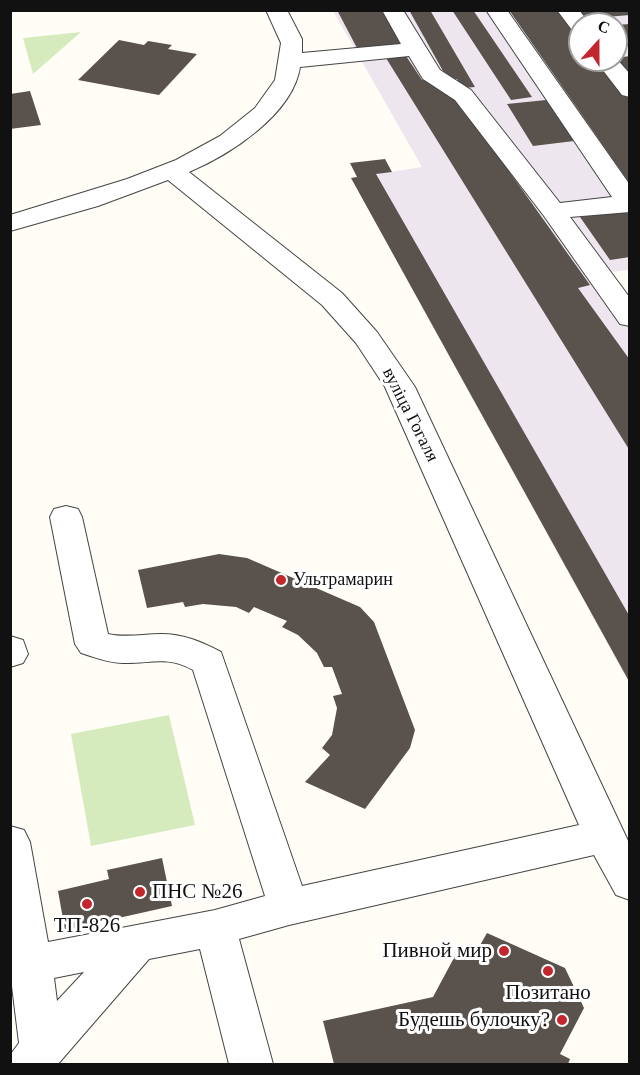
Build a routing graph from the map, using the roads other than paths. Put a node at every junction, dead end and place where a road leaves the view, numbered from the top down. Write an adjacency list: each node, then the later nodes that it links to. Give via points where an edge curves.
1 (276, 10): 5 (street, via 292,40)
2 (392, 10): 4 (street)
3 (496, 10): 9 (street)
4 (415, 49): 5 (street); 10 (street, via 431,74 463,95)
5 (292, 60): 8 (street, via 275,100 252,126 212,152)
6 (616, 72): 7 (street)
7 (630, 90)
8 (171, 170): 11 (street); 18 (street, вуліца Гогаля, via 332,299 367,338 400,387)
9 (629, 204): 10 (street)
10 (553, 211): 13 (street)
11 (10, 223)
12 (630, 272): 13 (street)
13 (601, 276): 14 (street)
14 (630, 318)
15 (66, 517): 21 (street, via 93,644 121,650 187,650 208,662)
16 (10, 649): 17 (street)
17 (10, 654)
18 (604, 836): 20 (street, вуліца Гогаля); 21 (street)
19 (10, 842): 24 (street)
20 (630, 883)
21 (289, 907): 22 (street)
22 (214, 928): 23 (street); 26 (street)
23 (137, 943): 24 (street); 25 (street)
24 (31, 964): 25 (street)
25 (36, 1058)
26 (250, 1065)

